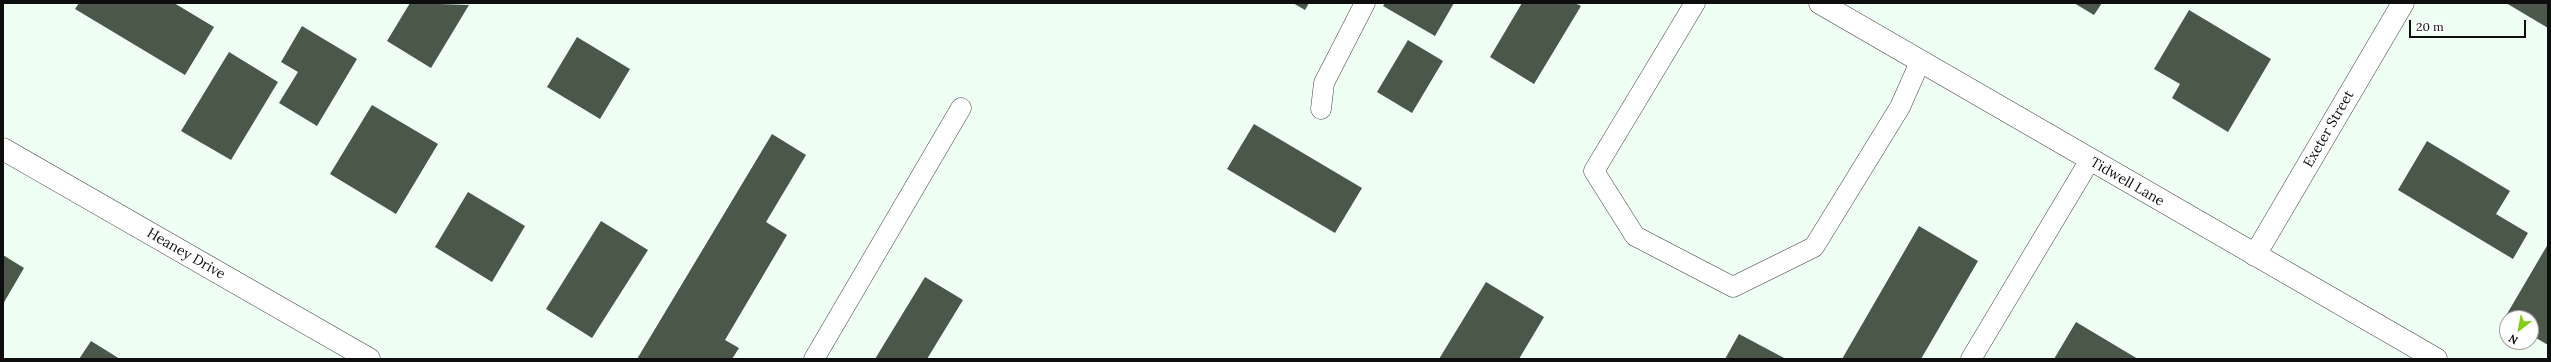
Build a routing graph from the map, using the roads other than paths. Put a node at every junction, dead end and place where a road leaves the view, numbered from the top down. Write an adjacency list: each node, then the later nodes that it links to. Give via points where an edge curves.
1 (1365, 3): 7 (lane, via 1324,83)
2 (1695, 3): 5 (lane, via 1594,171 1635,236 1733,287 1814,247 1900,107)
3 (1820, 3): 5 (street, Tidwell Lane)
4 (2403, 3): 10 (street, Exeter Street)
5 (1920, 62): 9 (street, Tidwell Lane)
6 (961, 108): 12 (lane)
7 (1321, 110)
8 (3, 149): 11 (street, Heaney Drive)
9 (2090, 160): 10 (street, Tidwell Lane); 13 (lane)
10 (2256, 255): 14 (street, Tidwell Lane)
11 (369, 359)
12 (814, 359)
13 (1971, 359)
14 (2436, 359)

